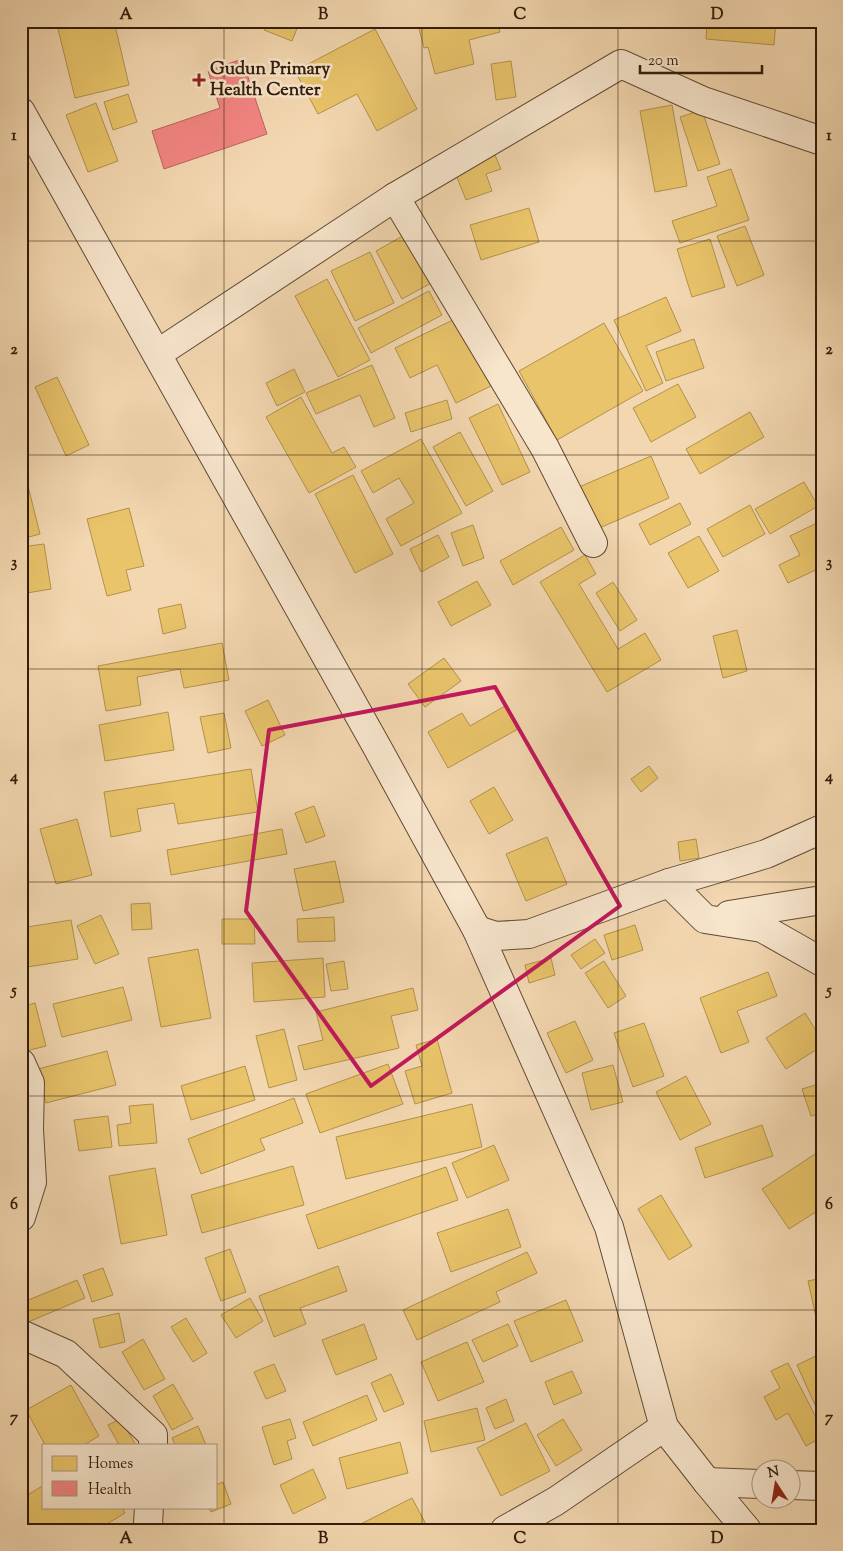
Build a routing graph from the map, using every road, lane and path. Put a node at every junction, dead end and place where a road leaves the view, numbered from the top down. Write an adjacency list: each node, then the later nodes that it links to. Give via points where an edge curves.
1 (21, 112): 4 (street)
2 (822, 141): 3 (street, via 703,101 621,64)
3 (395, 198): 4 (street); 5 (street, via 546,448)
4 (157, 354): 10 (street)
5 (593, 543)
6 (822, 829): 7 (street, via 766,854)
7 (669, 883): 9 (street); 10 (street, via 529,934 496,936)
8 (822, 900): 9 (street)
9 (706, 918): 11 (street, via 762,928)
10 (477, 930): 15 (street, via 609,1227)
11 (822, 962)
12 (24, 1077): 13 (street, via 32,1182)
13 (21, 1217)
14 (21, 1334): 16 (street, via 66,1354 153,1435)
15 (664, 1427): 17 (street); 23 (street, via 556,1501)
16 (153, 1444)
17 (707, 1482): 18 (street); 24 (street)
18 (750, 1484)
19 (800, 1485): 20 (street)
20 (822, 1486)
21 (149, 1508): 22 (street)
22 (150, 1530)
23 (505, 1530)
24 (747, 1530)

